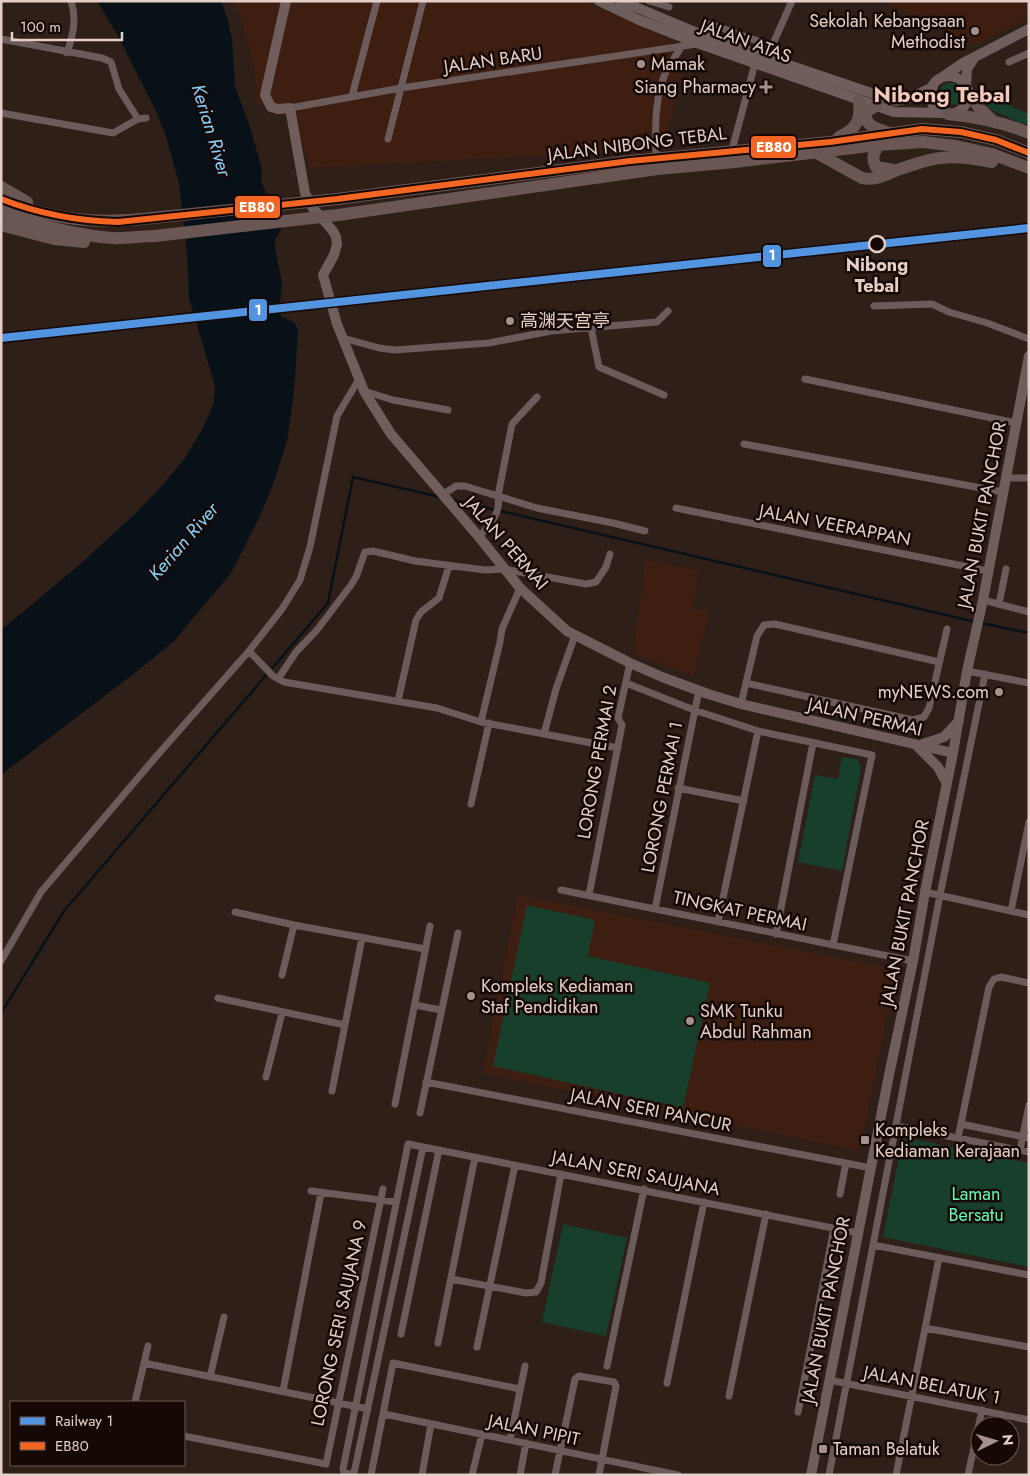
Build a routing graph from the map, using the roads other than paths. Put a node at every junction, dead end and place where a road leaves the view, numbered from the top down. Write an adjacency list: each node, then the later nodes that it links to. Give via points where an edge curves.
1 (71, 1): 18 (street, via 74,21)
2 (286, 1): 30 (main road, via 265,95 271,107)
3 (377, 1): 27 (street)
4 (423, 1): 25 (street)
5 (599, 1): 15 (main road, JALAN ATAS)
6 (621, 1): 11 (main road, JALAN ATAS)
7 (649, 1): 9 (street)
8 (792, 1): 17 (street)
9 (660, 5): 10 (street); 11 (street)
10 (669, 7)
11 (655, 17): 21 (main road, JALAN ATAS)
12 (710, 24): 17 (street)
13 (1029, 29): 20 (main road)
14 (1, 39): 18 (street)
15 (700, 44): 16 (street, JALAN BARU); 21 (main road, JALAN ATAS)
16 (682, 46): 25 (street, JALAN BARU); 44 (street, via 668,67 659,96)
17 (772, 46): 21 (street)
18 (67, 53): 34 (street, via 111,62 120,89)
19 (1029, 53): 22 (street)
20 (975, 57): 23 (main road); 26 (main road, via 968,69)
21 (760, 60): 24 (main road, JALAN ATAS, via 895,101 907,99); 28 (main road, JALAN ATAS); 41 (street)
22 (1009, 62)
23 (941, 78): 24 (main road); 26 (main road, via 958,78)
24 (932, 86): 32 (main road, via 933,105)
25 (401, 88): 27 (street, JALAN BARU); 38 (street)
26 (967, 89): 32 (main road, via 968,98 963,108 954,114); 35 (highway, via 980,109)
27 (352, 96): 30 (street, JALAN BARU)
28 (859, 100): 29 (main road, JALAN ATAS); 39 (highway, via 859,116 854,129)
29 (876, 106): 32 (main road, JALAN ATAS, via 894,112); 36 (highway, via 867,111 866,122)
30 (290, 108): 54 (main road, JALAN PERMAI, via 305,193 336,237 334,255 323,275)
31 (1, 113): 34 (street, via 113,132)
32 (946, 113): 35 (highway, JALAN ATAS)
33 (146, 118): 34 (street)
34 (138, 119)
35 (993, 121): 37 (highway, JALAN ATAS)
36 (890, 133): 39 (highway, JALAN NIBONG TEBAL); 43 (highway, JALAN NIBONG TEBAL, via 922,129 961,132 996,140)
37 (1029, 133)
38 (388, 139)
39 (830, 142): 41 (highway, JALAN NIBONG TEBAL)
40 (878, 145): 42 (highway, JALAN NIBONG TEBAL); 45 (highway, JALAN NIBONG TEBAL, via 924,142 956,146 992,154); 46 (highway, via 873,162 876,167)
41 (732, 150): 44 (highway, JALAN NIBONG TEBAL)
42 (815, 152): 46 (highway, via 869,180); 50 (highway, JALAN NIBONG TEBAL, bridge, via 657,169 338,215)
43 (1029, 153)
44 (656, 158): 48 (highway, JALAN NIBONG TEBAL, bridge, via 337,199 118,222 92,222 50,215)
45 (1029, 168)
46 (898, 170): 47 (highway, via 941,158 963,157 994,163)
47 (1029, 176)
48 (2, 200): 50 (highway, via 53,229)
49 (1, 224): 50 (highway, via 61,240 92,242)
50 (114, 238)
51 (874, 306): 55 (street, via 932,304)
52 (668, 311): 53 (street, via 657,322)
53 (591, 328): 54 (street, via 551,331 489,343 395,350); 60 (street, via 599,367)
54 (343, 338): 57 (main road, JALAN PERMAI)
55 (1029, 339)
56 (1029, 356): 63 (main road, JALAN BUKIT PANCHOR)
57 (359, 379): 59 (main road, JALAN PERMAI); 84 (street, via 337,416 300,580)
58 (805, 379): 63 (street)
59 (364, 390): 62 (street, via 393,400); 68 (main road, JALAN PERMAI, via 391,434)
60 (664, 395)
61 (538, 396): 69 (street, via 512,424)
62 (448, 410)
63 (1016, 423): 65 (main road, JALAN BUKIT PANCHOR)
64 (744, 444): 67 (street)
65 (1005, 478): 66 (street); 67 (main road, JALAN BUKIT PANCHOR)
66 (1029, 478)
67 (1003, 492): 77 (main road, JALAN BUKIT PANCHOR)
68 (442, 495): 69 (street, via 456,486 465,486); 72 (main road, JALAN PERMAI)
69 (498, 496): 71 (street, via 537,508); 72 (street, via 500,506)
70 (676, 508): 77 (street, JALAN VEERAPPAN)
71 (645, 531)
72 (479, 537): 75 (main road, JALAN PERMAI)
73 (610, 554): 75 (street, via 596,582 586,584)
74 (449, 566): 75 (street); 89 (street, via 365,552 351,585); 94 (street, via 439,598 416,620)
75 (504, 569): 78 (main road, JALAN PERMAI)
76 (1006, 569): 80 (street)
77 (988, 571): 79 (main road, JALAN BUKIT PANCHOR)
78 (520, 588): 83 (main road, JALAN PERMAI); 98 (street, via 502,628)
79 (983, 600): 80 (street); 87 (main road, JALAN BUKIT PANCHOR)
80 (999, 604): 81 (street)
81 (1029, 612)
82 (947, 629): 85 (street)
83 (575, 635): 86 (main road, JALAN PERMAI); 100 (street)
84 (252, 654): 89 (street); 126 (street, via 154,759 41,892)
85 (939, 662): 90 (street, via 775,624 764,625 757,636); 90 (street, via 924,717 912,720)
86 (630, 663): 91 (street, LORONG PERMAI 2); 93 (main road, JALAN PERMAI)
87 (968, 670): 88 (street); 97 (main road, JALAN BUKIT PANCHOR)
88 (985, 674): 92 (street); 113 (street, JALAN BUKIT PANCHOR)
89 (276, 678): 94 (street)
90 (746, 682): 95 (street)
91 (626, 683): 96 (street); 103 (street, LORONG PERMAI 2, via 618,718 622,725)
92 (1029, 683)
93 (699, 690): 95 (main road, JALAN PERMAI); 96 (street, LORONG PERMAI 1)
94 (398, 701): 98 (street, via 437,708)
95 (741, 704): 102 (main road, JALAN PERMAI)
96 (694, 710): 99 (street); 106 (street, LORONG PERMAI 1)
97 (959, 721): 102 (main road, via 944,737); 104 (main road, JALAN BUKIT PANCHOR)
98 (485, 723): 100 (street); 108 (street)
99 (758, 731): 101 (street); 107 (street)
100 (544, 734): 103 (street)
101 (813, 743): 122 (street); 124 (street, via 872,755)
102 (916, 746): 104 (main road, JALAN PERMAI); 105 (main road, via 938,767)
103 (618, 748): 112 (street, LORONG PERMAI 2)
104 (954, 753): 105 (main road, JALAN BUKIT PANCHOR)
105 (947, 784): 111 (main road, JALAN BUKIT PANCHOR)
106 (678, 788): 107 (street); 114 (street, LORONG PERMAI 1)
107 (744, 801): 118 (street)
108 (471, 804)
109 (1029, 822): 115 (street)
110 (561, 890): 112 (street, TINGKAT PERMAI)
111 (925, 892): 113 (street); 127 (main road, JALAN BUKIT PANCHOR)
112 (589, 895): 114 (street, TINGKAT PERMAI)
113 (940, 895): 115 (street); 142 (street, JALAN BUKIT PANCHOR)
114 (654, 909): 118 (street, TINGKAT PERMAI)
115 (1011, 911): 117 (street)
116 (235, 912): 119 (street)
117 (1029, 915)
118 (718, 922): 122 (street, TINGKAT PERMAI)
119 (294, 925): 123 (street); 128 (street)
120 (430, 926): 125 (street)
121 (458, 933): 132 (street)
122 (776, 934): 124 (street, TINGKAT PERMAI)
123 (362, 938): 125 (street); 134 (street)
124 (833, 945): 127 (street, TINGKAT PERMAI)
125 (425, 949): 131 (street)
126 (1, 961)
127 (913, 961): 152 (main road, JALAN BUKIT PANCHOR)
128 (282, 975)
129 (1029, 983): 141 (street, via 1001,977 994,979 989,987)
130 (218, 998): 133 (street)
131 (415, 1005): 132 (street); 138 (street)
132 (441, 1010): 136 (street)
133 (282, 1013): 134 (street); 135 (street)
134 (345, 1025): 137 (street)
135 (266, 1077)
136 (426, 1082): 140 (street); 150 (street, JALAN SERI PANCUR)
137 (332, 1091)
138 (395, 1104)
139 (1029, 1105): 144 (street)
140 (420, 1113)
141 (961, 1124): 143 (street); 144 (street)
142 (896, 1126): 143 (street); 165 (street, JALAN BUKIT PANCHOR)
143 (958, 1138): 147 (street)
144 (1026, 1138): 147 (street)
145 (423, 1147): 146 (street, JALAN SERI SAUJANA); 160 (street, JALAN SERI SAUJANA, via 408,1144); 191 (street)
146 (439, 1150): 149 (street, JALAN SERI SAUJANA); 172 (street)
147 (1020, 1150): 148 (street)
148 (1029, 1152)
149 (475, 1157): 151 (street, JALAN SERI SAUJANA); 168 (street)
150 (846, 1163): 152 (street, JALAN SERI PANCUR); 158 (street)
151 (515, 1165): 153 (street, JALAN SERI SAUJANA); 169 (street)
152 (871, 1168): 164 (main road, JALAN BUKIT PANCHOR)
153 (561, 1174): 155 (street, JALAN SERI SAUJANA); 169 (street, via 536,1292)
154 (383, 1188): 159 (street, LORONG SERI SAUJANA 9)
155 (644, 1190): 161 (street, JALAN SERI SAUJANA); 179 (street)
156 (311, 1191): 157 (street)
157 (321, 1193): 159 (street); 185 (street)
158 (840, 1194)
159 (380, 1201): 160 (street); 189 (street, LORONG SERI SAUJANA 9)
160 (396, 1202): 190 (street)
161 (704, 1202): 162 (street, JALAN SERI SAUJANA); 182 (street)
162 (766, 1214): 163 (street, JALAN SERI SAUJANA); 186 (street)
163 (834, 1228): 164 (street, JALAN SERI SAUJANA); 193 (street)
164 (858, 1233): 181 (main road, JALAN BUKIT PANCHOR)
165 (873, 1246): 166 (street); 183 (street, JALAN BUKIT PANCHOR)
166 (939, 1258): 167 (street); 171 (street)
167 (1029, 1275)
168 (450, 1279): 169 (street); 173 (street)
169 (490, 1286): 176 (street)
170 (224, 1317): 180 (street)
171 (926, 1328): 175 (street); 187 (street)
172 (401, 1334)
173 (438, 1343)
174 (148, 1346): 177 (street)
175 (1029, 1347)
176 (478, 1348)
177 (144, 1363): 180 (street); 188 (street)
178 (525, 1366): 184 (street)
179 (607, 1366)
180 (210, 1376): 185 (street)
181 (829, 1380): 183 (street, JALAN BELATUK 1); 210 (main road, JALAN BUKIT PANCHOR)
182 (667, 1383)
183 (846, 1384): 187 (street, JALAN BELATUK 1); 211 (street, JALAN BUKIT PANCHOR)
184 (520, 1389): 194 (street, via 393,1362); 199 (street)
185 (283, 1391): 189 (street)
186 (729, 1396)
187 (912, 1397): 192 (street, JALAN BELATUK 1); 212 (street)
188 (135, 1401)
189 (338, 1403): 190 (street); 198 (street, LORONG SERI SAUJANA 9, via 326,1464)
190 (355, 1406): 191 (street); 191 (street, via 342,1471 351,1474 354,1473)
191 (368, 1409)
192 (982, 1410): 195 (street, JALAN BELATUK 1); 213 (street)
193 (798, 1412)
194 (384, 1414): 196 (street, JALAN PIPIT); 203 (street)
195 (1029, 1420)
196 (431, 1424): 197 (street, JALAN PIPIT); 204 (street)
197 (482, 1434): 199 (street, JALAN PIPIT); 205 (street)
198 (185, 1436)
199 (510, 1440): 200 (street, JALAN PIPIT)
200 (526, 1444): 201 (street, JALAN PIPIT); 206 (street)
201 (560, 1450): 202 (street, JALAN PIPIT); 202 (street, via 575,1379 579,1376 614,1382 616,1388); 207 (street)
202 (602, 1459): 208 (street); 209 (street, JALAN PIPIT)
203 (371, 1475)
204 (422, 1475)
205 (472, 1475)
206 (520, 1475)
207 (555, 1475)
208 (599, 1475)
209 (678, 1475)
210 (811, 1475)
211 (829, 1475)
212 (896, 1475)
213 (968, 1475)

